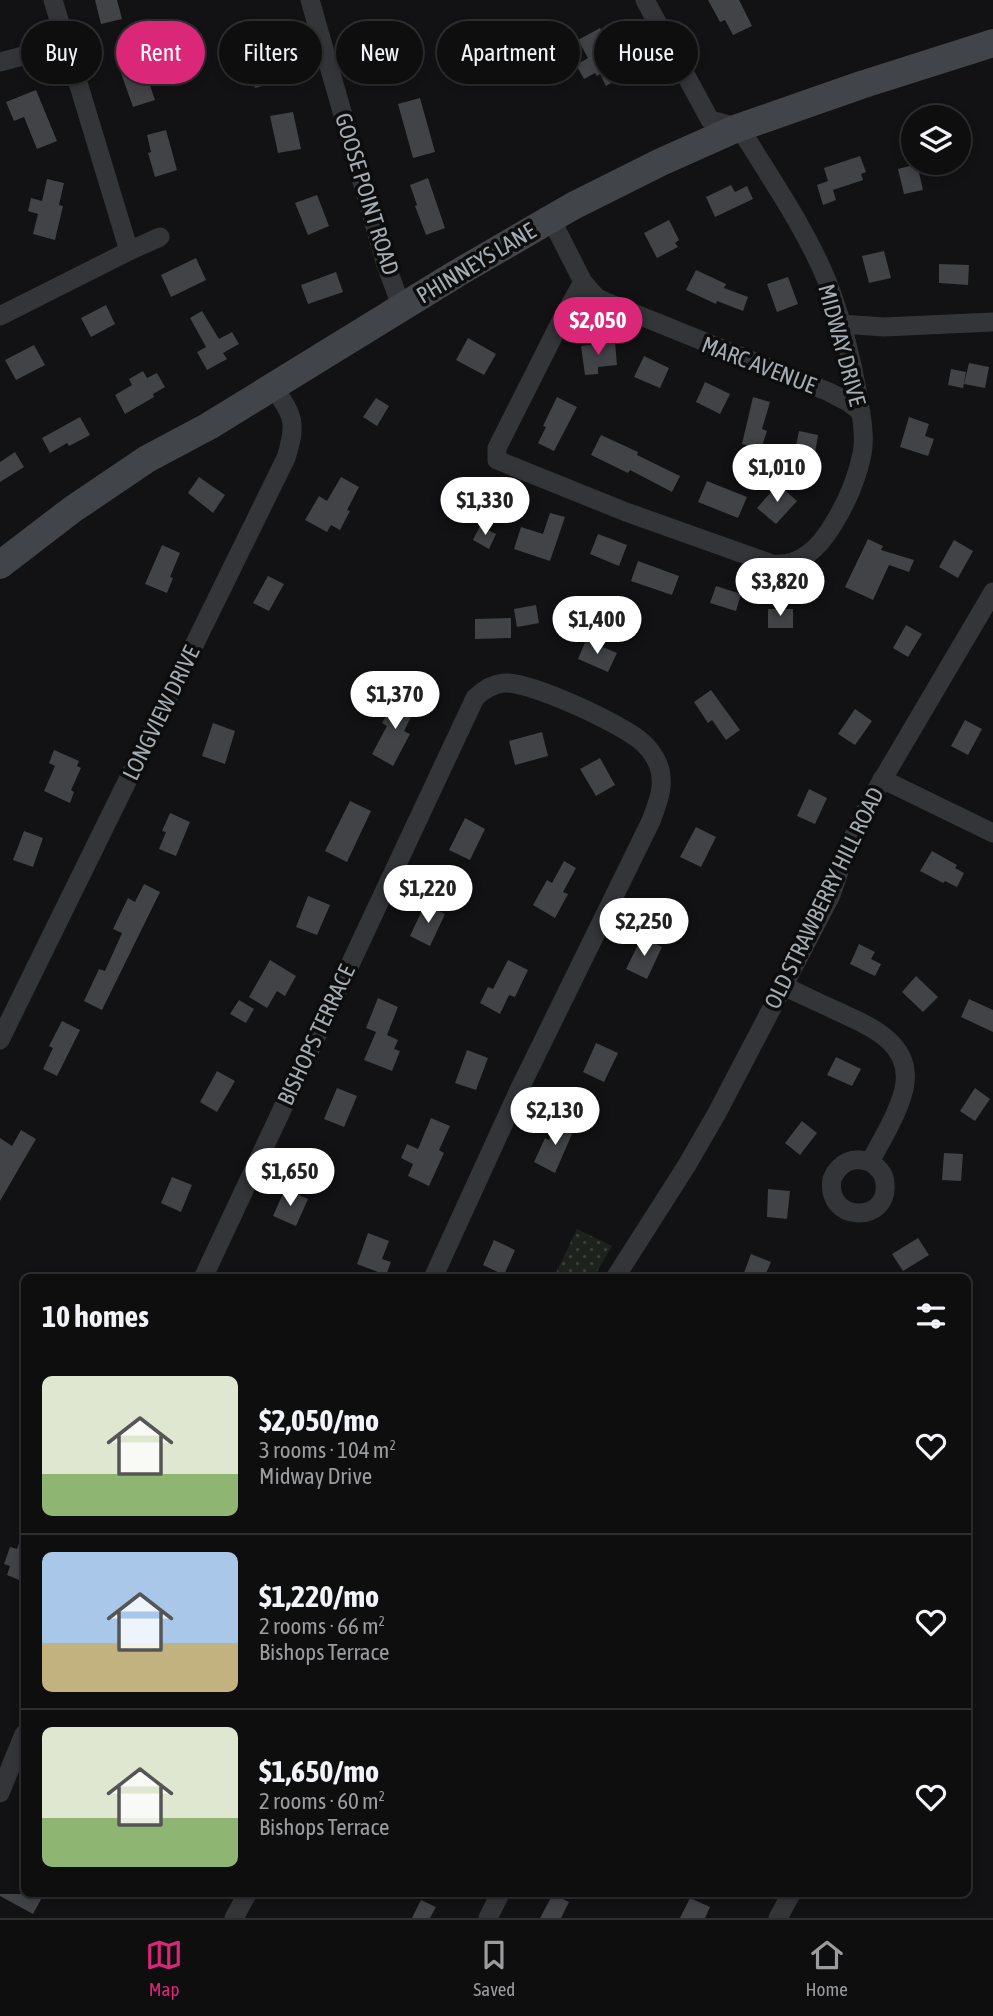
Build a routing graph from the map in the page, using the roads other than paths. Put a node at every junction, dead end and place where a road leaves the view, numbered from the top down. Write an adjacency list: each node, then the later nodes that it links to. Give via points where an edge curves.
1 (53, 0): 4 (street)
2 (310, 0): 14 (street, GOOSE POINT ROAD)
3 (645, 0): 9 (street, via 710,120)
4 (60, 21)
5 (993, 43): 9 (main road, PHINNEYS LANE)
6 (21, 56): 7 (street)
7 (0, 62)
8 (79, 84): 12 (street)
9 (740, 128): 10 (main road, PHINNEYS LANE, via 661,162); 17 (street, MIDWAY DRIVE, via 822,271)
10 (551, 219): 13 (street); 14 (main road, PHINNEYS LANE)
11 (160, 237): 12 (street)
12 (129, 251): 15 (street)
13 (583, 282): 19 (street, MARC AVENUE, via 597,298 828,392); 19 (street, MIDWAY DRIVE, via 497,448 497,460 626,512 783,565 809,554 843,509 862,452)
14 (401, 307): 18 (main road, PHINNEYS LANE)
15 (0, 316)
16 (993, 322): 17 (street, via 884,327)
17 (841, 324): 19 (street, MIDWAY DRIVE)
18 (272, 386): 20 (main road, PHINNEYS LANE, via 147,460); 25 (street, LONGVIEW DRIVE, via 294,424 286,458)
19 (861, 412)
20 (0, 565)
21 (993, 592): 22 (street, OLD STRAWBERRY HILL ROAD)
22 (882, 779): 23 (street); 24 (street, OLD STRAWBERRY HILL ROAD, via 856,829 831,895)
23 (993, 833)
24 (783, 986): 26 (street, via 882,1034 901,1056 904,1089); 29 (street, OLD STRAWBERRY HILL ROAD, via 718,1113)
25 (0, 1040)
26 (870, 1162)
27 (205, 1274): 28 (street, BISHOPS TERRACE, via 470,708 481,693 495,685 519,684 548,692 635,737 652,752 662,784 651,821)
28 (435, 1274)
29 (624, 1274)
30 (21, 1741): 31 (street)
31 (0, 1793)
32 (245, 1897): 35 (street)
33 (498, 1897): 36 (street)
34 (789, 1897): 37 (street)
35 (234, 1918)
36 (488, 1918)
37 (778, 1918)

